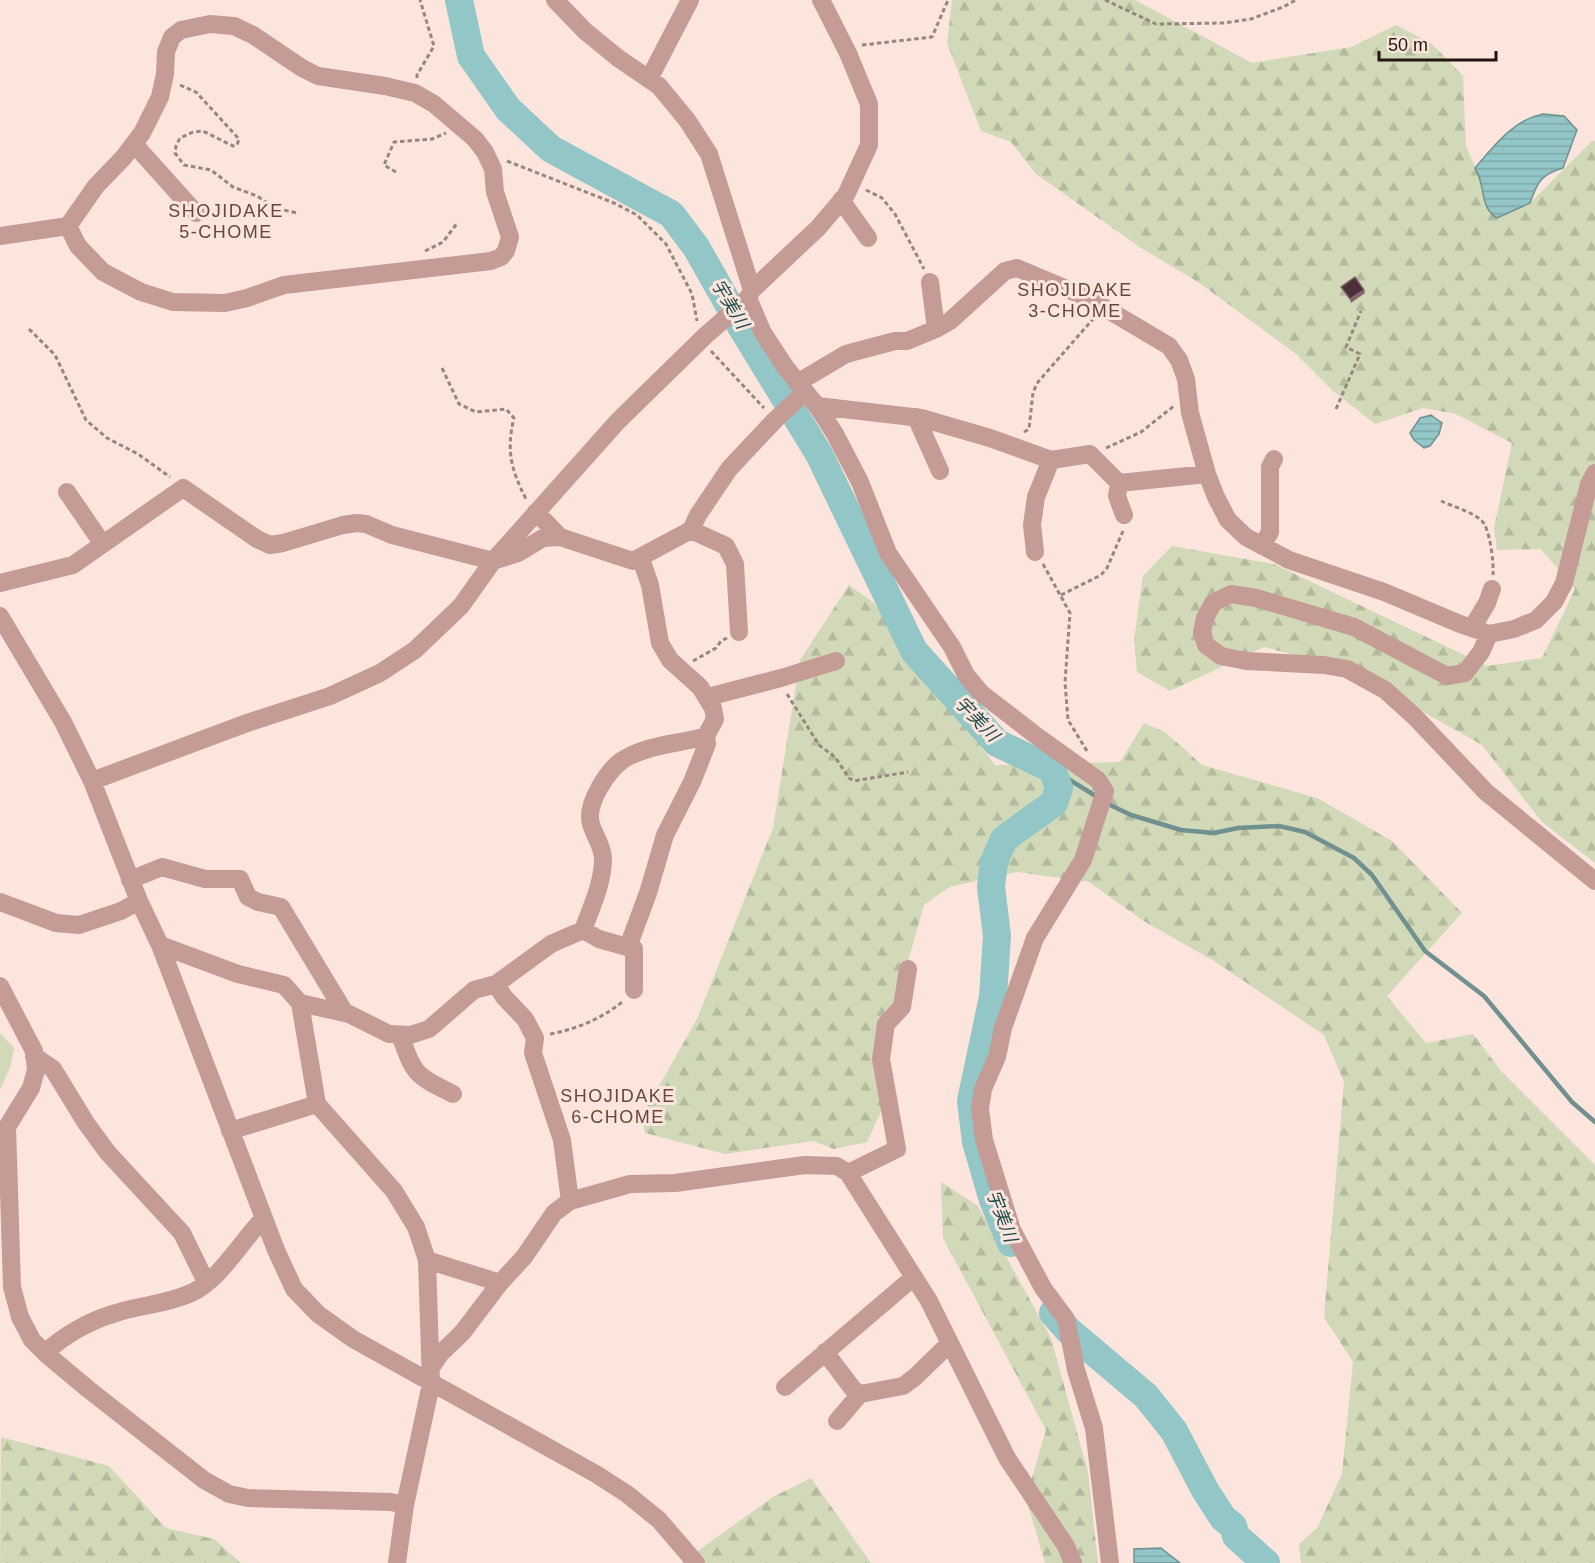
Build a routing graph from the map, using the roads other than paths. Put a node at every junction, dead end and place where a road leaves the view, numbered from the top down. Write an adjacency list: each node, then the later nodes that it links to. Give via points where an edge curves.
1 (555, 0): 4 (street, via 585,31)
2 (690, 0): 4 (street)
3 (821, 0): 6 (street, via 869,104 869,145)
4 (649, 79): 12 (street, via 687,120 709,154)
5 (134, 144): 7 (street); 8 (street, via 96,186); 8 (street, via 160,97 172,37 182,30 210,24 234,26 318,76 385,86 434,104 475,139 487,157 510,237 506,251 491,261 284,285 225,303 173,302 103,272 78,246)
6 (841, 200): 10 (street); 12 (street)
7 (196, 213)
8 (68, 226): 9 (street)
9 (0, 236)
10 (868, 238)
11 (930, 282): 13 (street)
12 (747, 297): 14 (street, via 763,333); 23 (street, via 618,421)
13 (936, 329): 14 (street, via 907,341 846,354); 20 (street, via 1005,271 1017,268 1088,298 1169,345 1186,379 1190,413)
14 (804, 394): 15 (street); 25 (street, via 729,469); 77 (street, via 835,434 860,482 888,553 952,647 966,675 981,693 1098,780 1105,791 1083,860 1035,938 983,1089 980,1109 984,1140 1012,1230 1043,1288 1066,1319 1076,1370 1094,1428)
15 (916, 417): 17 (street); 18 (street)
16 (1274, 459): 28 (street, via 1270,467 1270,532)
17 (1051, 460): 21 (street, via 1090,454); 29 (street, via 1036,497 1032,525)
18 (940, 471)
19 (1595, 472): 35 (street, via 1564,583 1554,602 1536,620 1514,629)
20 (1207, 474): 21 (street); 28 (street, via 1228,520)
21 (1119, 483): 24 (street, via 1117,496)
22 (68, 492): 27 (street)
23 (536, 512): 26 (street); 31 (street)
24 (1124, 515)
25 (692, 530): 30 (street); 36 (street, via 726,546 735,564)
26 (560, 537): 30 (street, via 633,561); 31 (street, via 543,538 518,553)
27 (102, 543): 31 (street, via 183,488 270,545 357,523); 32 (street, via 73,565)
28 (1262, 546): 35 (street, via 1289,560 1384,592)
29 (1035, 552)
30 (641, 559): 38 (street, via 650,585 660,643 670,660)
31 (493, 561): 40 (street, via 461,606 415,650 380,673 330,696)
32 (0, 583)
33 (1492, 589): 35 (street)
34 (0, 616): 40 (street)
35 (1480, 631): 42 (street, via 1481,652 1465,673 1447,676 1354,627 1256,598 1231,594 1213,603 1202,632 1206,645 1221,656 1347,669 1385,690 1486,792)
36 (739, 632)
37 (836, 661): 38 (street)
38 (708, 697): 39 (street, via 715,719)
39 (706, 736): 45 (street, via 654,746 624,759 598,790 588,812 603,858); 47 (street, via 707,744 692,782 665,835)
40 (93, 781): 41 (street)
41 (130, 880): 44 (street); 53 (street, via 162,867 205,879 240,879 248,897 281,907)
42 (1595, 881)
43 (0, 902): 44 (street, via 56,923 79,925)
44 (139, 902): 46 (street)
45 (584, 930): 47 (street); 49 (street, via 550,944)
46 (160, 945): 52 (street, via 238,974 284,985); 58 (street)
47 (628, 947): 51 (street, via 634,949)
48 (908, 969): 59 (street, via 902,1007 886,1024 881,1059 897,1149)
49 (496, 984): 54 (street, via 474,990 429,1029); 60 (street, via 525,1019 535,1038 533,1053 562,1140)
50 (0, 986): 55 (street)
51 (634, 990)
52 (300, 1003): 53 (street); 57 (street)
53 (345, 1013): 54 (street, via 389,1034)
54 (400, 1035): 56 (street, via 413,1070)
55 (34, 1056): 64 (street, via 53,1069 108,1153 183,1233); 68 (street, via 36,1070 31,1088 7,1127 7,1164 12,1287 20,1317 32,1340)
56 (453, 1094)
57 (317, 1104): 58 (street); 62 (street, via 394,1191 416,1227)
58 (230, 1131): 61 (street)
59 (848, 1173): 60 (street, via 837,1166 805,1165 675,1183 630,1184); 63 (street)
60 (570, 1201): 65 (street, via 554,1213 524,1257)
61 (264, 1218): 64 (street); 69 (street, via 294,1289 318,1314 353,1339)
62 (427, 1260): 65 (street); 69 (street)
63 (914, 1277): 66 (street); 67 (street)
64 (206, 1282): 68 (street, via 193,1293 93,1321)
65 (500, 1283): 69 (street, via 462,1333 441,1353)
66 (950, 1343): 71 (street, via 903,1386); 76 (street, via 1007,1458 1066,1546)
67 (825, 1352): 70 (street); 71 (street)
68 (45, 1353): 73 (street, via 204,1480 229,1494)
69 (430, 1376): 73 (street); 75 (street, via 627,1494)
70 (785, 1386)
71 (860, 1394): 72 (street)
72 (837, 1421)
73 (405, 1505): 74 (street)
74 (397, 1563)
75 (696, 1563)
76 (1073, 1563)
77 (1110, 1563)

